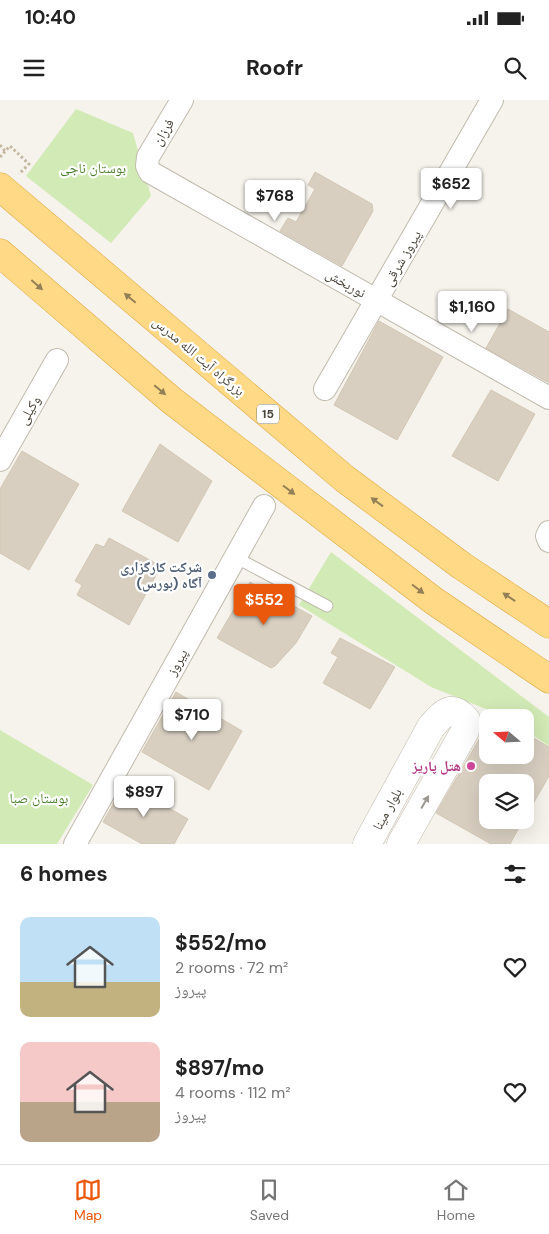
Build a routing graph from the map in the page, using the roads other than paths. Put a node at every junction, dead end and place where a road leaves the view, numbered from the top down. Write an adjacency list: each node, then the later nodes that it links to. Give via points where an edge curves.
1 (182, 100): 3 (street, فرزان, via 148,157)
2 (492, 100): 6 (street, پیروز شرقی)
3 (147, 166): 6 (street, نوربخش, via 150,172)
4 (0, 187): 14 (highway, بزرگراه آیت الله مدرس / 15, one-way to 4, via 462,566 345,478)
5 (0, 253): 15 (highway, one-way to 15, via 186,411 434,601)
6 (377, 301): 8 (street, پیروز شرقی); 9 (street, نوربخش)
7 (57, 360): 10 (street, وكيلی)
8 (325, 389)
9 (549, 398)
10 (0, 460)
11 (264, 506): 12 (street, پیروز)
12 (235, 557): 13 (lane); 16 (street, پیروز)
13 (327, 606)
14 (549, 624)
15 (549, 679)
16 (75, 844)
17 (367, 844): 18 (street, بلوار مینا, one-way to 17, via 465,731 466,720 461,713 453,710 444,712 431,727)
18 (401, 844)

